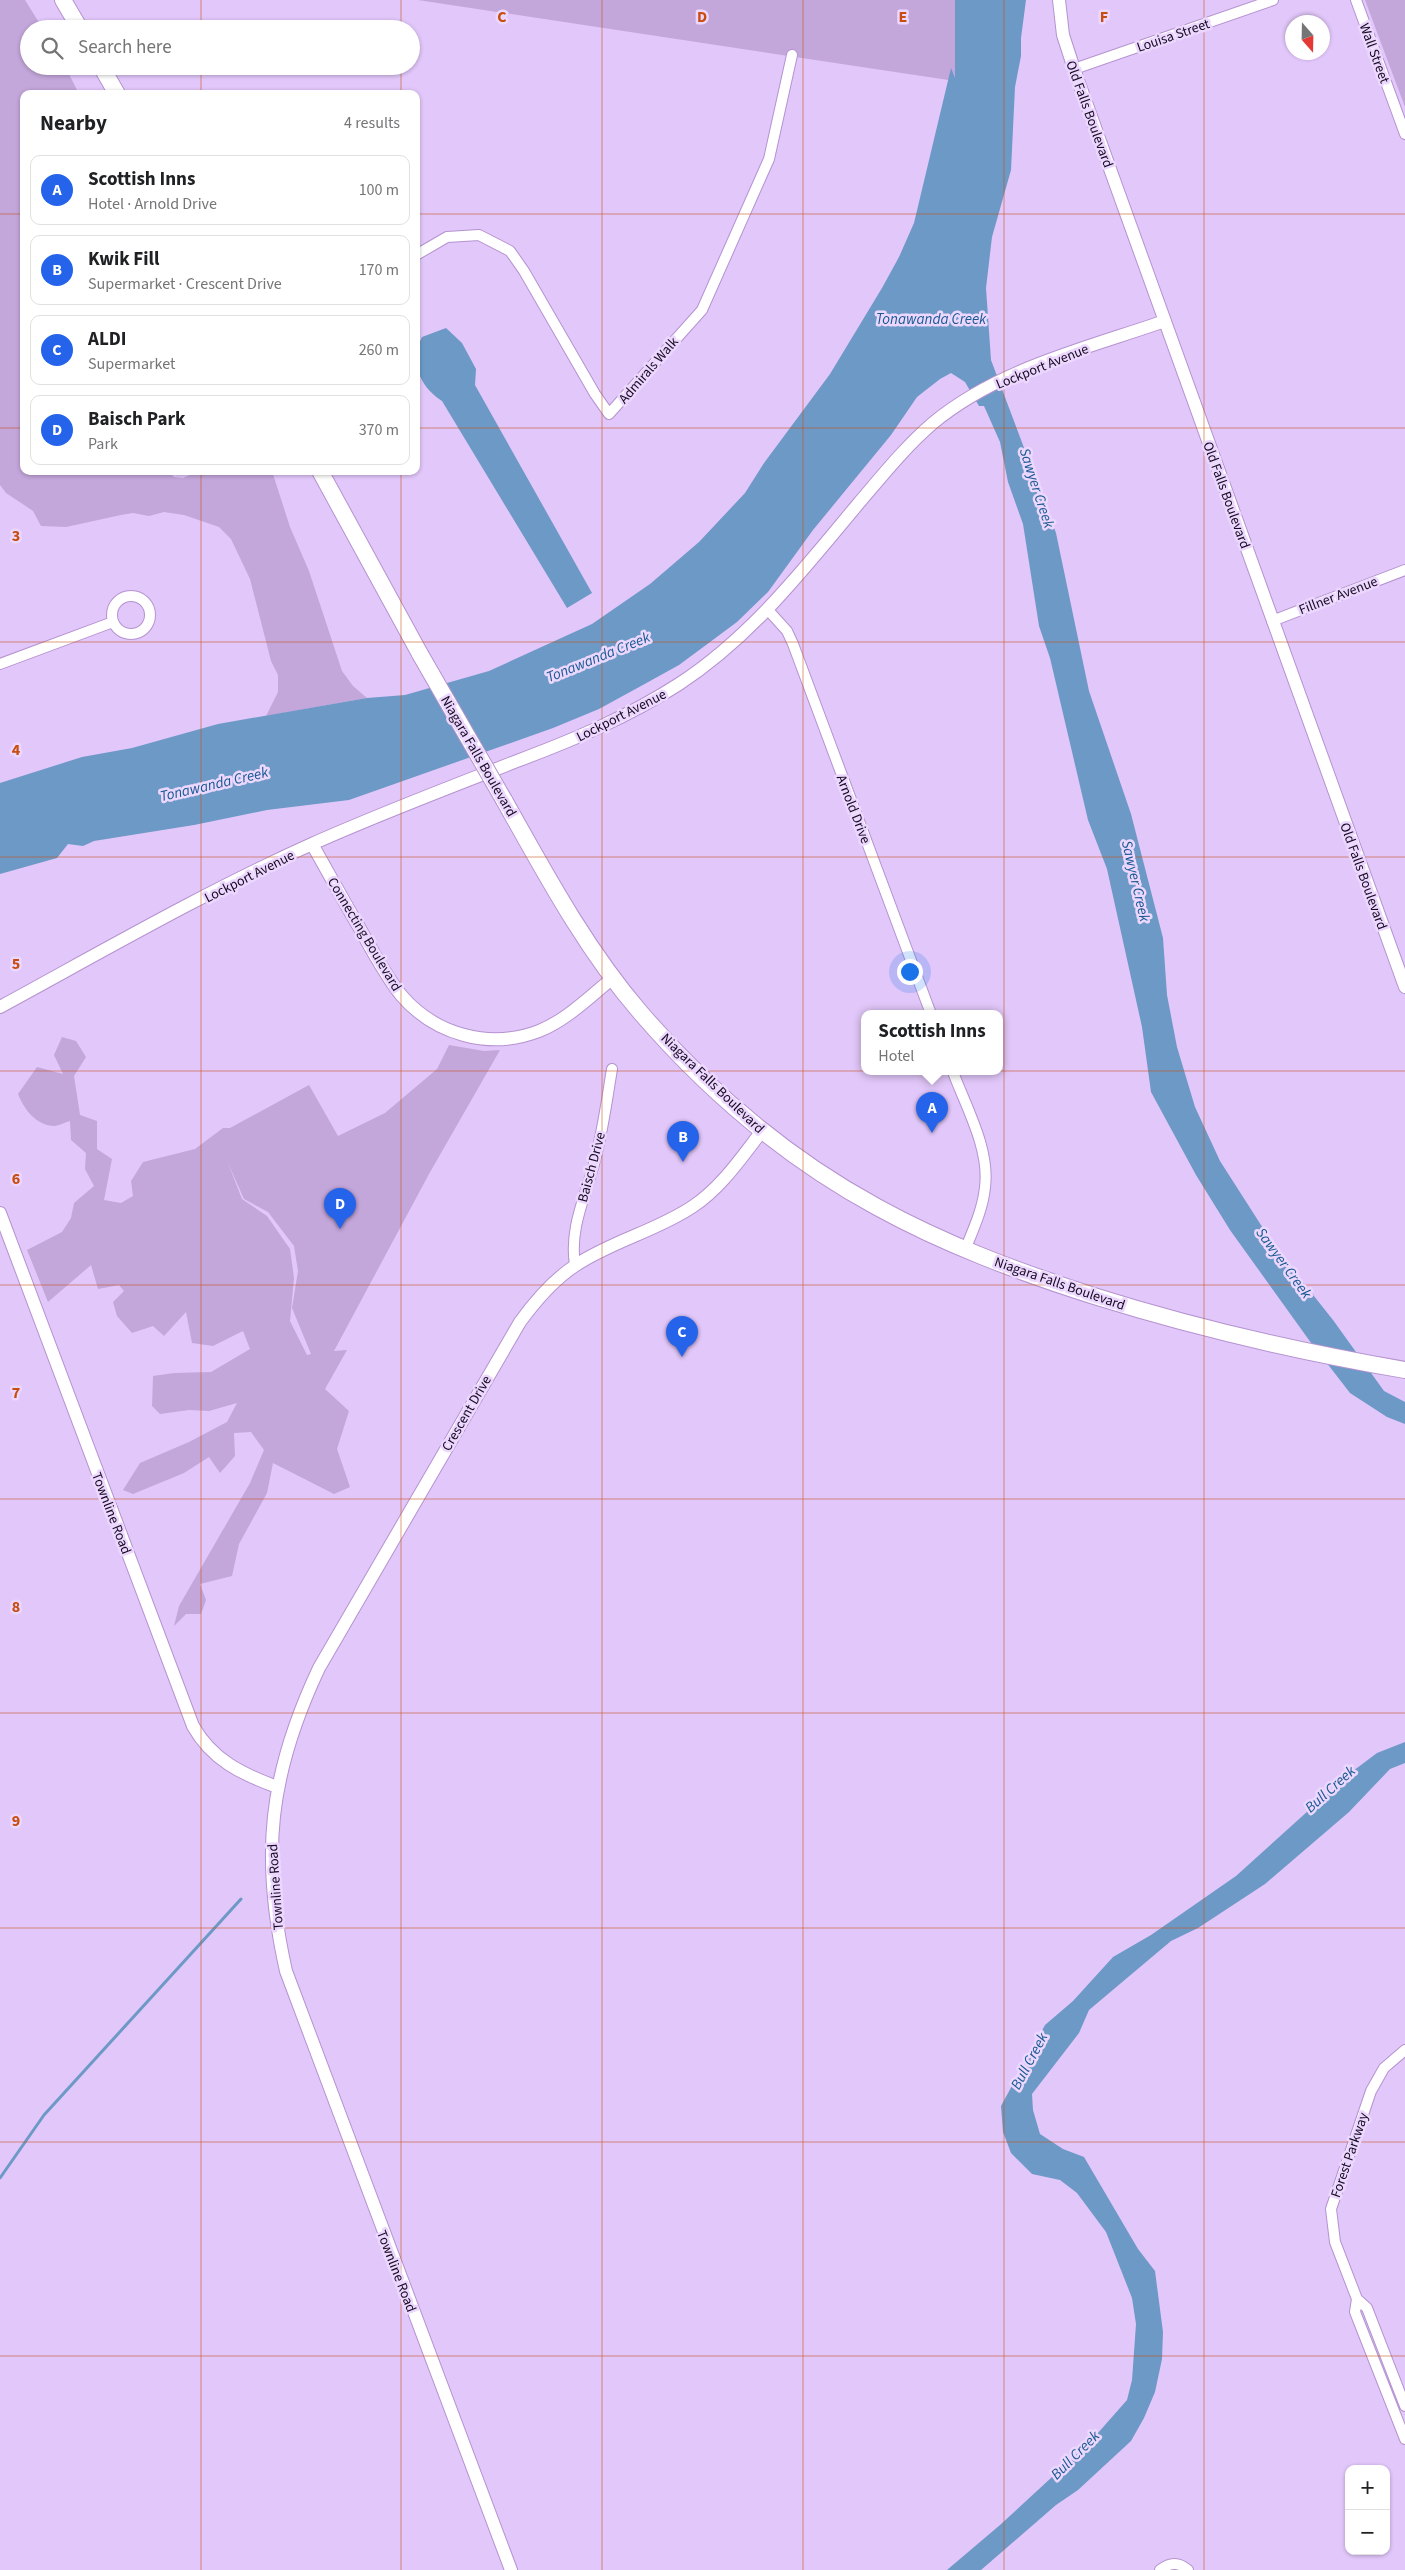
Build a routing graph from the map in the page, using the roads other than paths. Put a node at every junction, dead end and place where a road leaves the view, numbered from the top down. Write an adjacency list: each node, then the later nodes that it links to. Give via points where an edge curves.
1 (63, 0): 5 (main road)
2 (1059, 0): 7 (street, Old Falls Boulevard, via 1063,36)
3 (1273, 0): 7 (street, Louisa Street)
4 (1356, 0): 10 (street, Wall Street)
5 (75, 20)
6 (792, 55): 11 (street, Admirals Walk, via 770,159 702,310 609,414 510,251 479,235 446,237)
7 (1074, 69): 12 (street, Old Falls Boulevard)
8 (106, 75): 9 (main road)
9 (115, 90)
10 (1405, 134)
11 (420, 253)
12 (1165, 321): 15 (street, Lockport Avenue, via 1006,378 938,419 910,445); 16 (street, Old Falls Boulevard)
13 (322, 475): 20 (main road, Niagara Falls Boulevard, bridge, via 420,654 572,918)
14 (1405, 570): 16 (street, Fillner Avenue)
15 (768, 610): 19 (street, Lockport Avenue, via 714,659 677,686 632,712 549,750); 23 (street, Arnold Drive, via 787,630 793,644)
16 (1272, 621): 21 (street, Old Falls Boulevard)
17 (113, 622): 18 (street)
18 (0, 664)
19 (312, 844): 20 (street, Connecting Boulevard, via 397,989 418,1012 452,1032 492,1039 535,1032 559,1020); 22 (street, Lockport Avenue)
20 (613, 978): 26 (main road, Niagara Falls Boulevard, via 677,1051)
21 (1405, 987)
22 (0, 1007)
23 (930, 1010)
24 (612, 1069): 29 (street, Baisch Drive, via 595,1161 575,1222)
25 (954, 1075): 28 (street, via 979,1141 986,1177 982,1204)
26 (762, 1131): 28 (main road, Niagara Falls Boulevard, via 861,1198); 29 (street, Crescent Drive, via 724,1179 698,1203 666,1222)
27 (0, 1213): 31 (street, Townline Road, via 193,1726 208,1748 223,1762)
28 (965, 1250): 30 (main road, Niagara Falls Boulevard, via 1048,1281 1245,1338)
29 (575, 1265): 31 (street, Crescent Drive, via 546,1289 520,1322 347,1617 304,1700)
30 (1405, 1370)
31 (277, 1787): 36 (street, Townline Road, via 272,1880 286,1971)
32 (1405, 2050): 33 (street, Forest Parkway, via 1384,2068 1371,2091 1331,2209 1335,2242)
33 (1357, 2299): 34 (street, Forest Parkway, via 1367,2308); 35 (street, Forest Parkway, via 1355,2312)
34 (1405, 2406)
35 (1405, 2440)
36 (511, 2570)
37 (1160, 2570): 38 (street, via 1176,2564)
38 (1188, 2570)

